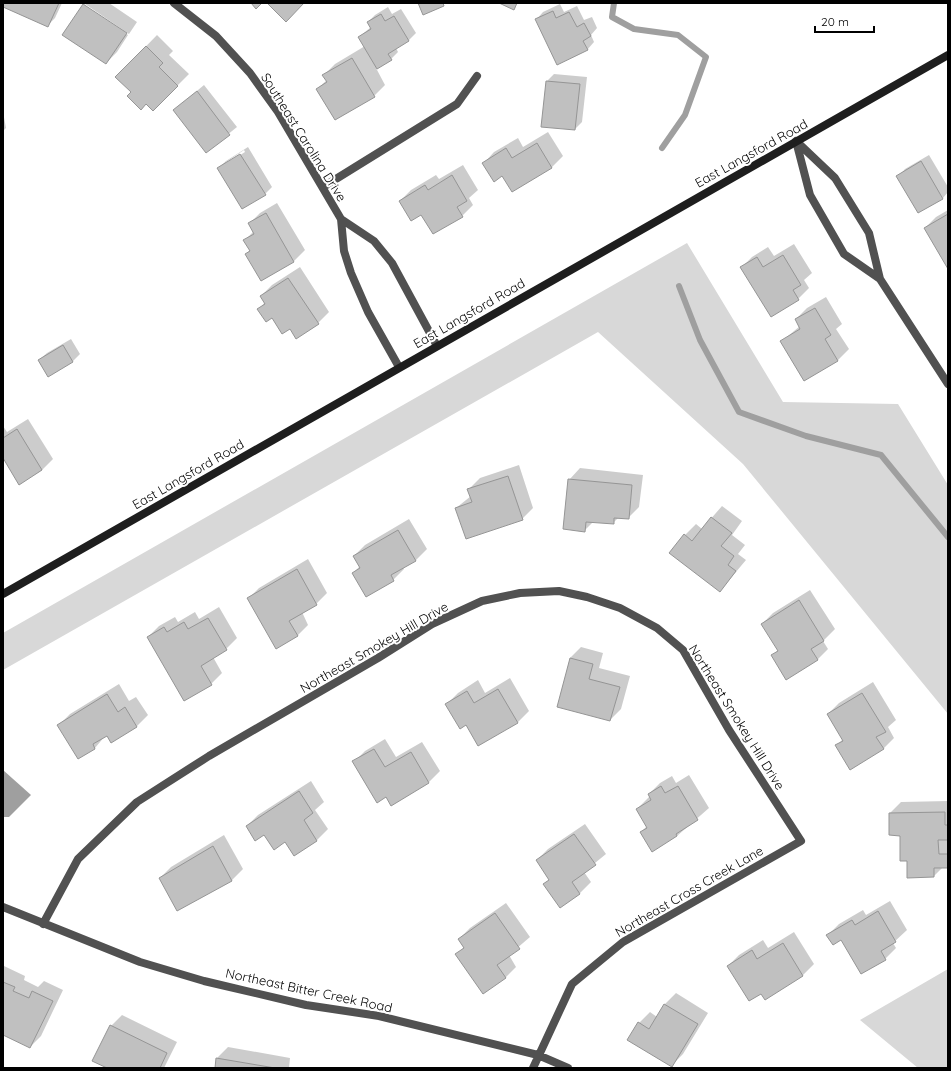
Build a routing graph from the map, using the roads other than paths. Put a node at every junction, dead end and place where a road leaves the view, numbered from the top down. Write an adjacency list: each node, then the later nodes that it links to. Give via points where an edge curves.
1 (174, 3): 5 (street, Southeast Carolina Drive, via 216,36 250,73 278,112)
2 (948, 55): 4 (street, East Langsford Road)
3 (477, 76): 5 (street, via 457,104)
4 (796, 141): 7 (street, via 835,178 869,233); 7 (street, via 810,195 844,254); 8 (street, East Langsford Road)
5 (322, 187): 6 (street, Southeast Carolina Drive)
6 (341, 219): 8 (street, Southeast Carolina Drive, via 374,241 392,263); 9 (street, Southeast Carolina Drive, via 344,251 351,273 368,312)
7 (880, 278): 10 (street)
8 (437, 346): 9 (street, East Langsford Road)
9 (399, 367): 11 (street, East Langsford Road)
10 (948, 384)
11 (3, 594)
12 (801, 841): 14 (street, Northeast Smokey Hill Drive, via 729,730 683,650 657,628 620,608 559,591 520,593 482,600 432,624 209,756 137,802 78,859); 15 (street, Northeast Cross Creek Lane, via 617,946 572,984)
13 (3, 907): 14 (street, Northeast Bitter Creek Road)
14 (43, 924): 15 (street, Northeast Bitter Creek Road, via 140,962 204,981 306,1005 378,1016)
15 (538, 1056): 16 (street, Northeast Cross Creek Lane); 17 (street, Northeast Bitter Creek Road)
16 (533, 1068)
17 (568, 1068)

